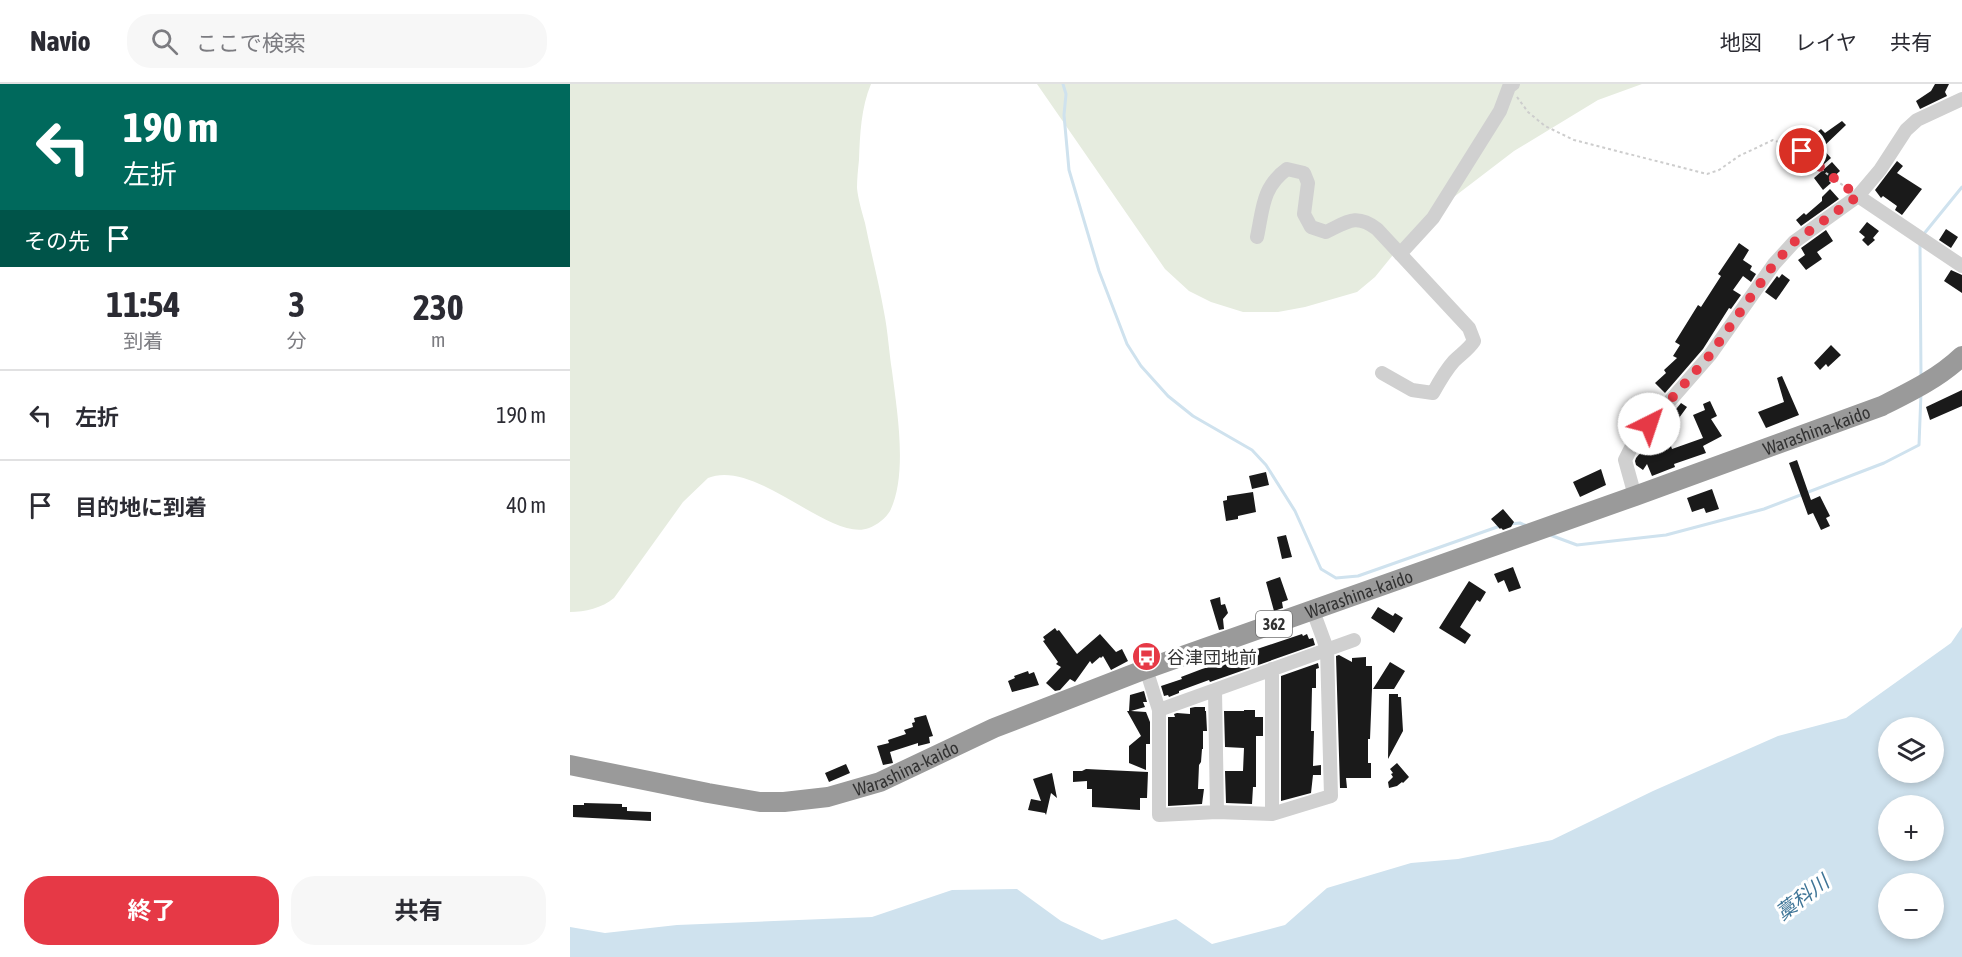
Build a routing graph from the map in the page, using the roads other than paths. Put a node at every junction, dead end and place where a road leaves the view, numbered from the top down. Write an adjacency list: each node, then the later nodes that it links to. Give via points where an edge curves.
1 (1511, 86): 5 (street, via 1500,111 1434,218)
2 (1962, 99): 3 (street, via 1917,120 1906,130)
3 (1858, 196): 6 (street); 9 (street, via 1794,242 1710,355 1634,442 1625,460)
4 (1257, 237): 5 (street, via 1267,191 1287,169 1304,173 1308,183 1304,214 1311,226 1326,232 1354,219 1366,221)
5 (1400, 254): 8 (street, via 1469,328 1474,341 1455,360 1433,393 1412,390)
6 (1962, 266)
7 (1962, 356): 9 (highway, Warashina-kaido / 362, via 1949,368 1882,406)
8 (1382, 373)
9 (1635, 496): 10 (highway, Warashina-kaido / 362)
10 (1313, 611): 12 (street); 13 (highway, Warashina-kaido / 362)
11 (1354, 640): 12 (street)
12 (1327, 649): 14 (street); 19 (street, via 1331,796)
13 (1146, 669): 16 (street); 17 (highway, Warashina-kaido / 362, via 994,728 879,782 828,797 760,802)
14 (1272, 669): 15 (street); 19 (street)
15 (1215, 690): 16 (street); 18 (street)
16 (1159, 710): 18 (street, via 1159,815)
17 (570, 765)
18 (1217, 812): 19 (street)
19 (1272, 814)

